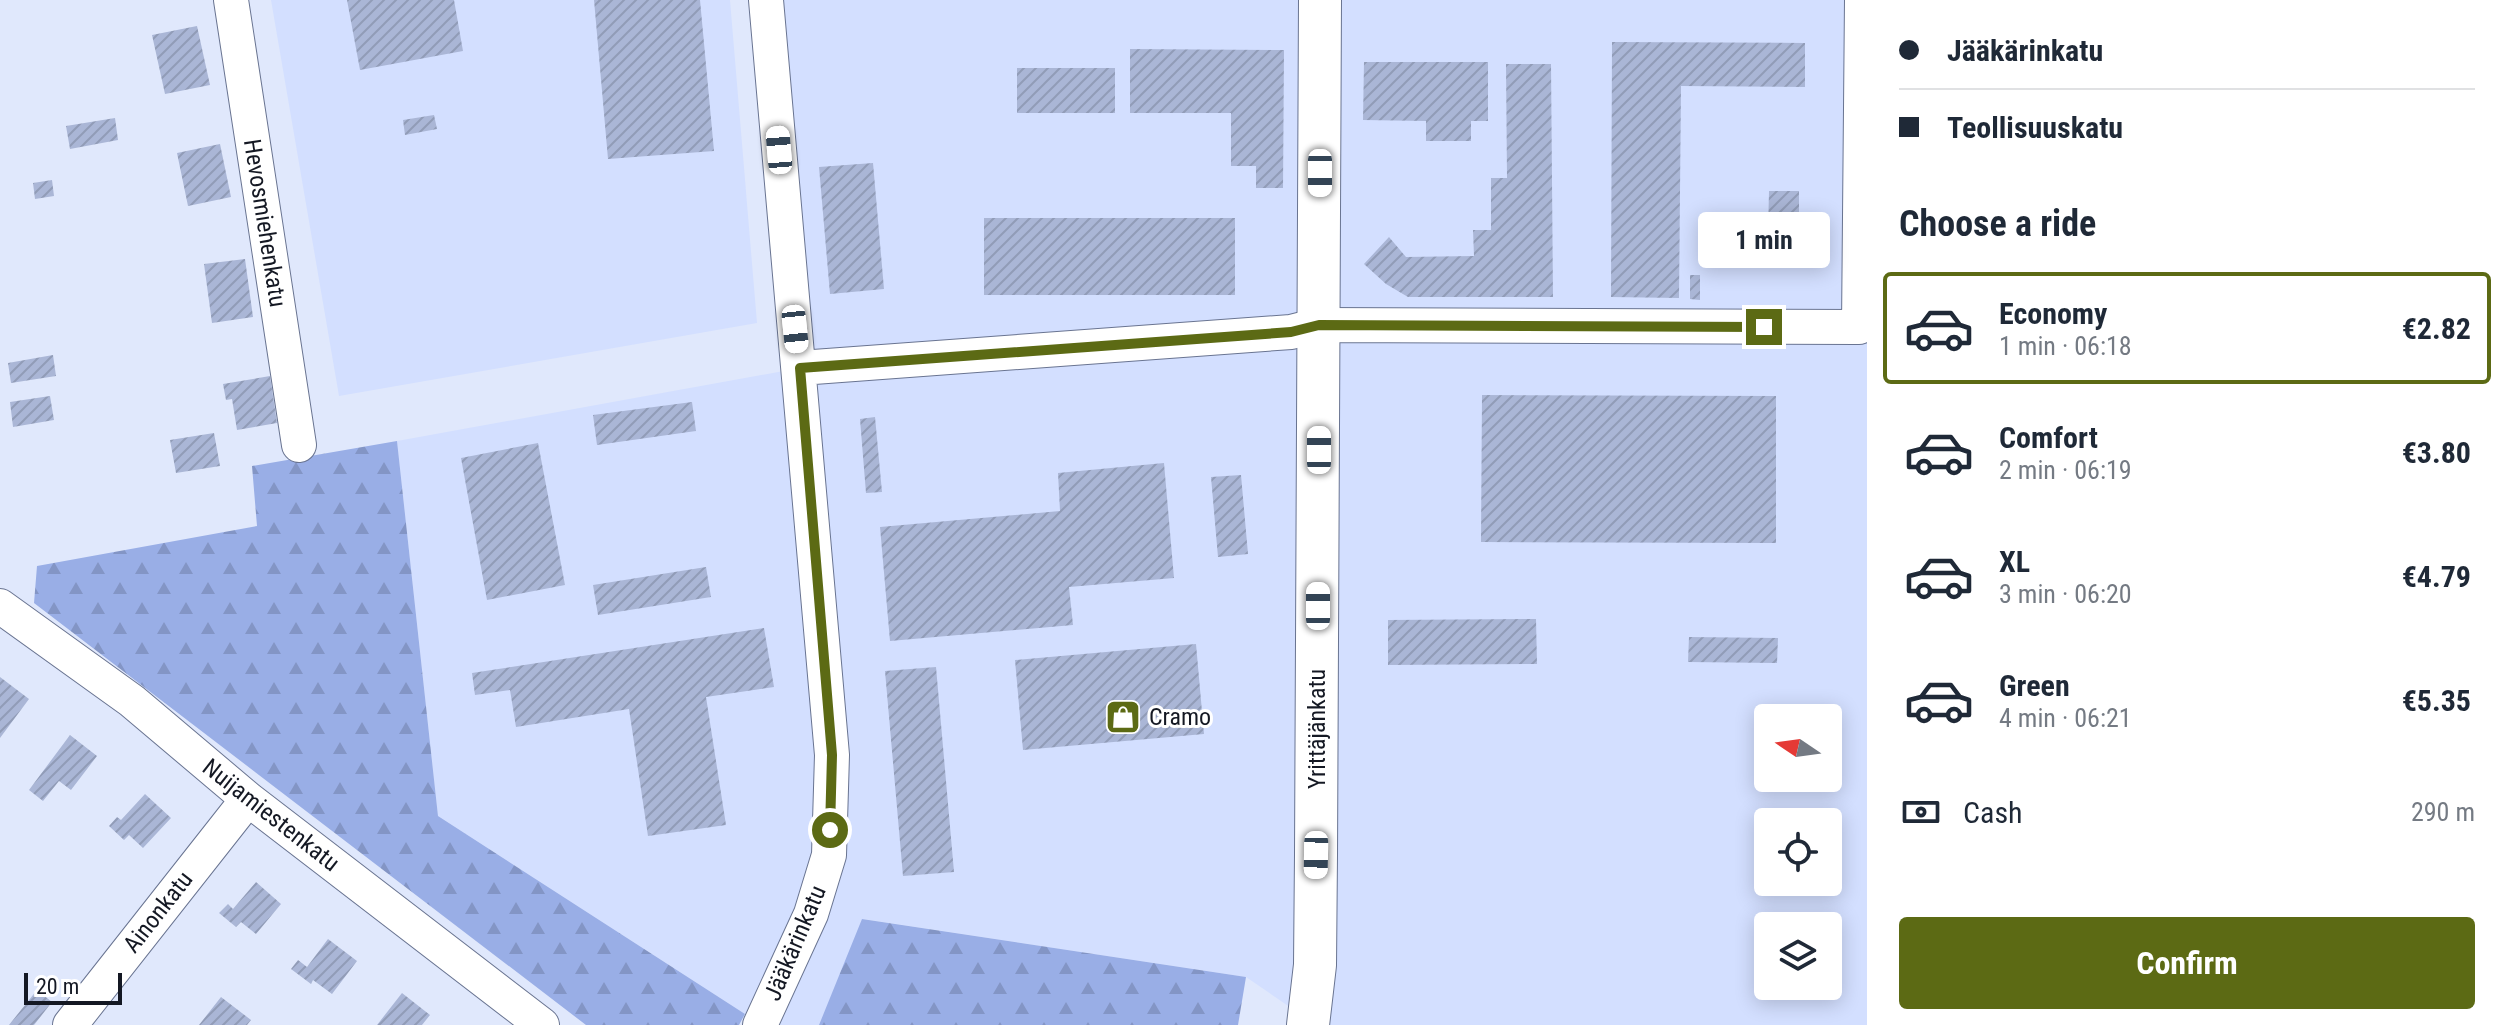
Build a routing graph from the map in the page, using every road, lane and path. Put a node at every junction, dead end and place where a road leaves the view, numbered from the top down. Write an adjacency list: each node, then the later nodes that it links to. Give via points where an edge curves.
1 (231, 0): 7 (street, Hevosmiehenkatu)
2 (766, 0): 6 (street, Jääkärinkatu)
3 (1320, 0): 5 (street, Yrittäjänkatu)
4 (1862, 0): 5 (street, via 1859,327)
5 (1319, 325): 6 (street, via 1291,332); 13 (street, Yrittäjänkatu, via 1315,965)
6 (800, 368): 12 (street, Jääkärinkatu, via 832,755 829,855 811,914)
7 (299, 445)
8 (0, 606): 9 (street, Nuijamiestenkatu, via 132,701)
9 (248, 799): 10 (street, Ainonkatu); 11 (street, Nuijamiestenkatu)
10 (70, 1025)
11 (542, 1025)
12 (760, 1025)
13 (1308, 1025)

